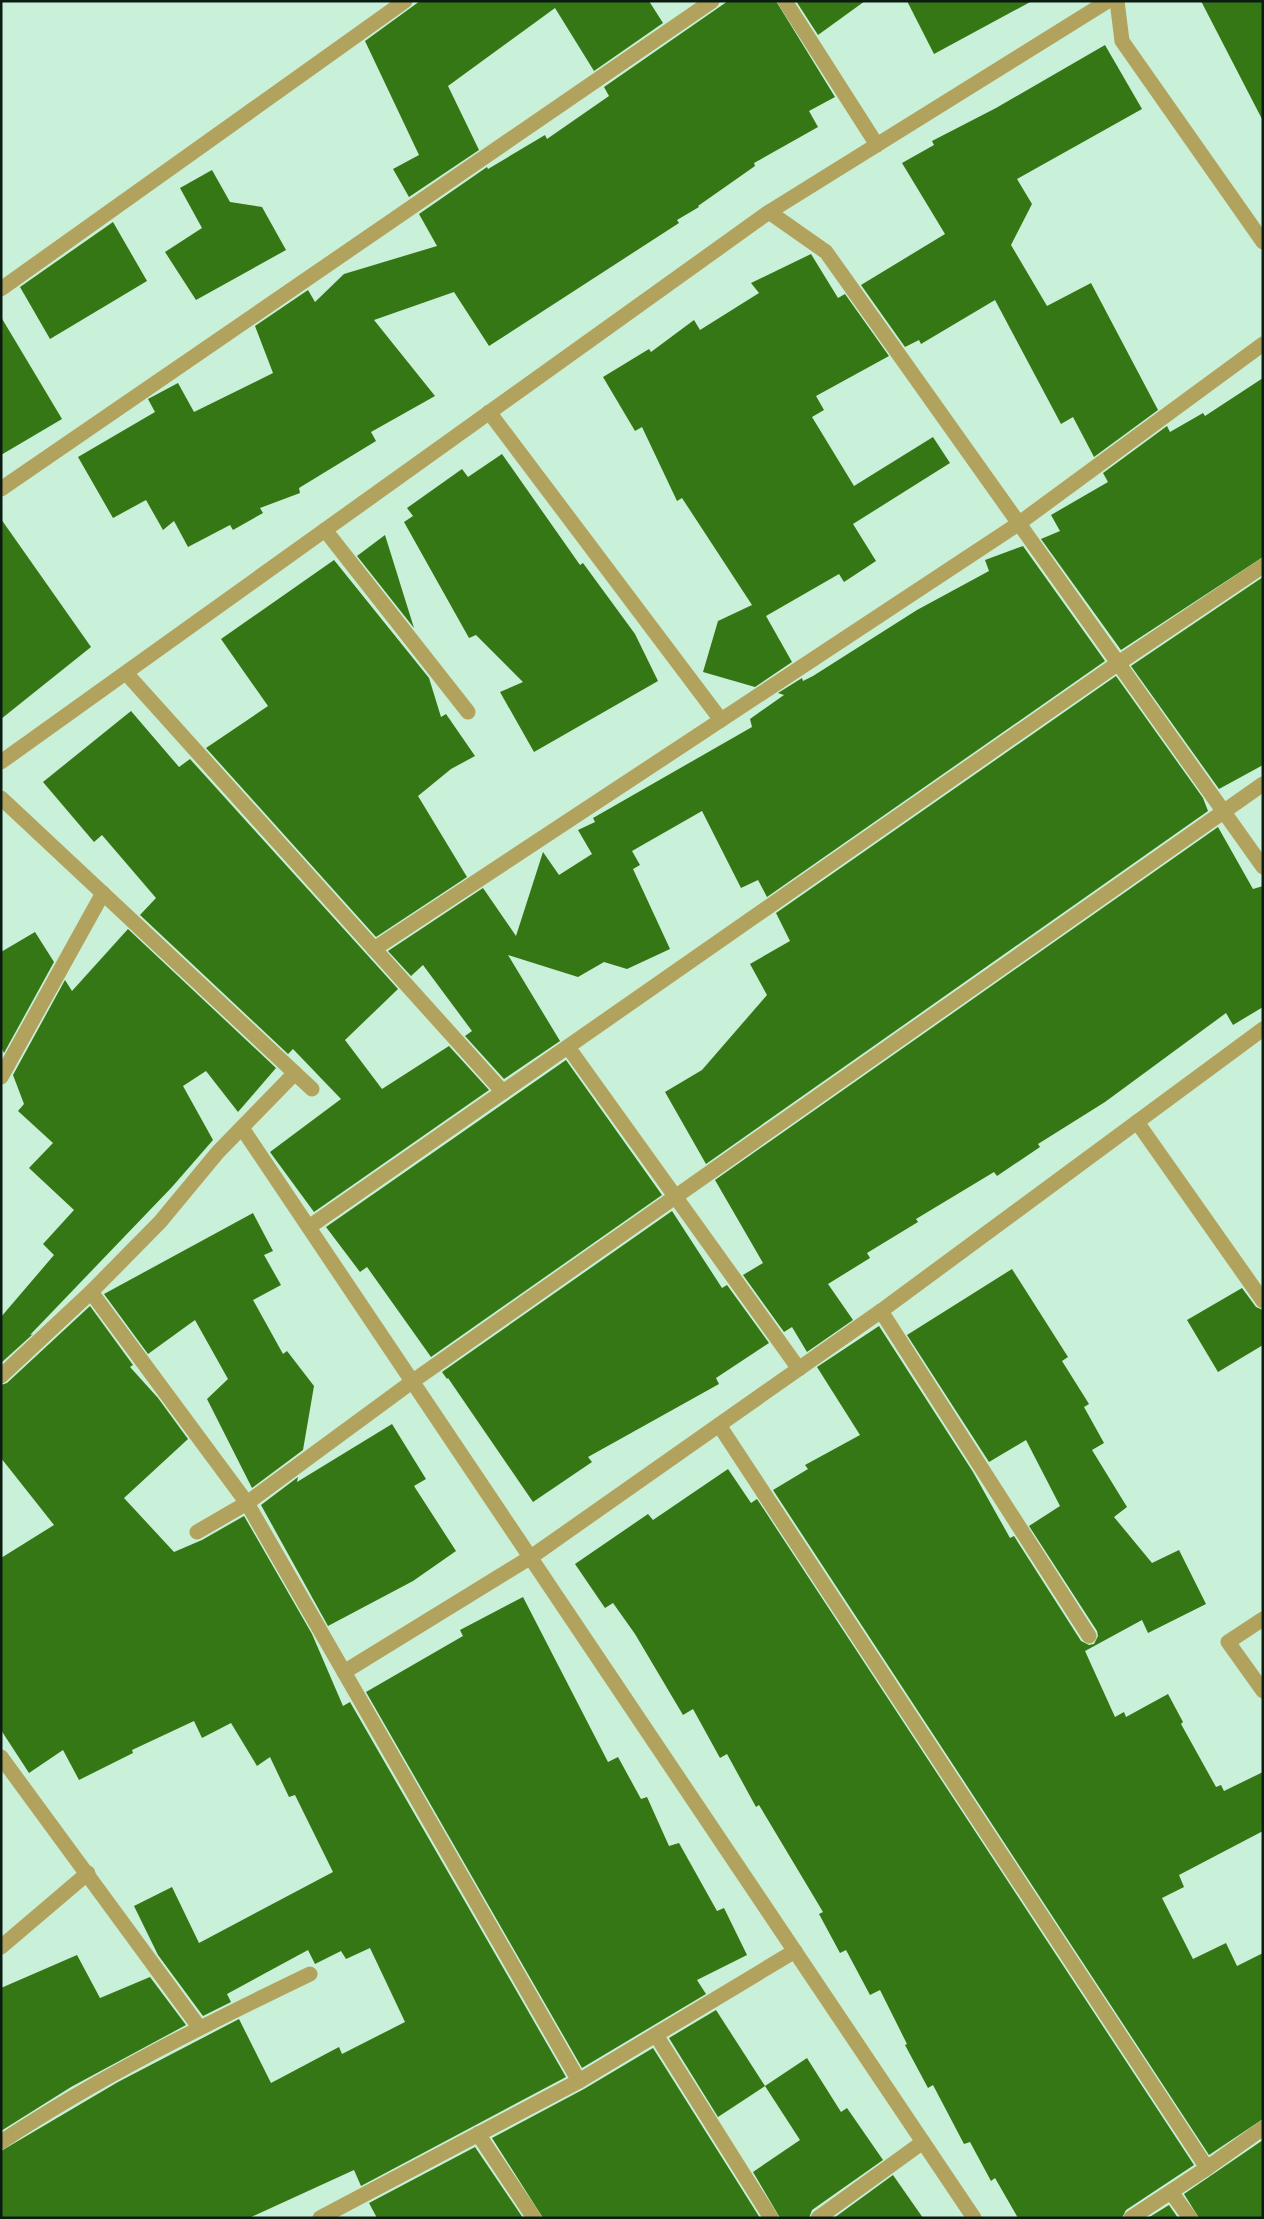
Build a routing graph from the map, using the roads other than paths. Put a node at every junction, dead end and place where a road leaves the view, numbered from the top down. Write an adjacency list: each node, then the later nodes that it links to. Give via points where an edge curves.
1 (404, 1): 9 (street)
2 (712, 1): 12 (street)
3 (785, 1): 6 (street)
4 (1108, 1): 6 (street)
5 (1117, 1): 8 (street, via 1122,41)
6 (877, 145): 7 (street)
7 (769, 212): 11 (street); 13 (street, via 826,252)
8 (1263, 242)
9 (1, 289)
10 (1263, 344): 13 (street)
11 (490, 412): 14 (street); 19 (street)
12 (1, 489)
13 (1018, 524): 16 (street); 19 (street)
14 (325, 530): 17 (street); 18 (street)
15 (1263, 566): 16 (street)
16 (1117, 664): 23 (street); 28 (street)
17 (126, 673): 20 (street); 26 (street)
18 (468, 712)
19 (721, 720): 26 (street)
20 (1, 762)
21 (1263, 784): 23 (street)
22 (1, 798): 25 (street)
23 (1222, 812): 24 (street); 35 (street)
24 (1263, 867)
25 (103, 893): 29 (street); 30 (street)
26 (374, 949): 32 (street)
27 (1263, 1029): 33 (street)
28 (568, 1047): 32 (street); 35 (street)
29 (295, 1073): 31 (street); 34 (street)
30 (1, 1077)
31 (312, 1089)
32 (503, 1092): 36 (street)
33 (1137, 1122): 38 (street); 39 (street)
34 (242, 1128): 36 (street); 37 (street, via 160,1222)
35 (676, 1197): 40 (street); 42 (street)
36 (309, 1226): 42 (street)
37 (91, 1292): 41 (street); 44 (street)
38 (1263, 1301)
39 (881, 1311): 40 (street); 48 (street)
40 (799, 1369): 43 (street)
41 (1, 1376)
42 (412, 1381): 44 (street); 46 (street)
43 (719, 1425): 46 (street); 63 (street)
44 (247, 1503): 45 (street); 49 (street)
45 (197, 1532)
46 (531, 1557): 49 (street); 54 (street)
47 (1263, 1619): 50 (street, via 1228,1642)
48 (1088, 1636)
49 (344, 1672): 58 (street)
50 (1263, 1691)
51 (1, 1757): 52 (street)
52 (88, 1873): 53 (street); 56 (street)
53 (1, 1948)
54 (795, 1951): 57 (street); 62 (street)
55 (310, 1974): 56 (street)
56 (199, 2027): 61 (street, via 54,2107)
57 (656, 2035): 58 (street); 67 (street)
58 (579, 2081): 60 (street)
59 (1263, 2128): 63 (street)
60 (478, 2134): 65 (street); 66 (street)
61 (1, 2142)
62 (923, 2142): 68 (street); 69 (street)
63 (1207, 2168): 64 (street)
64 (1171, 2192): 70 (street); 71 (street)
65 (320, 2218)
66 (534, 2218)
67 (771, 2218)
68 (818, 2218)
69 (974, 2218)
70 (1131, 2218)
71 (1190, 2218)

